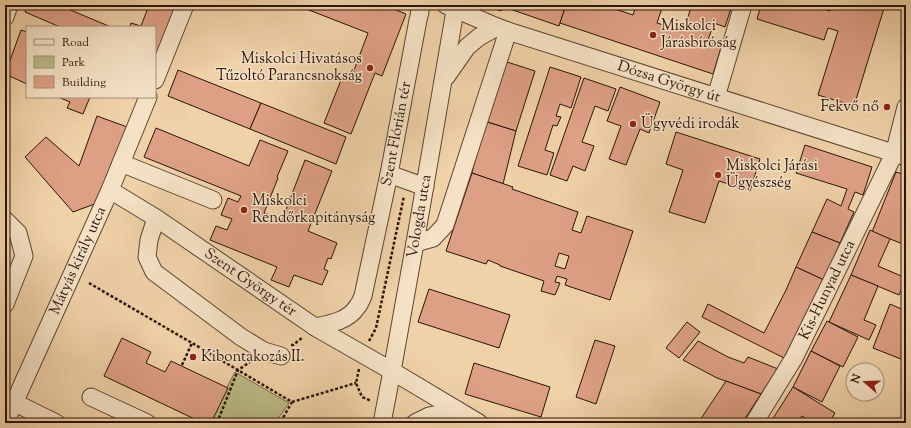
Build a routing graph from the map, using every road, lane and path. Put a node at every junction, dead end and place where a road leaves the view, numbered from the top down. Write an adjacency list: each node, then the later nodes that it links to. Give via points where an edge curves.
1 (9, 5): 6 (street)
2 (185, 5): 8 (street)
3 (418, 5): 15 (street, Szent Flórián tér, via 420,12)
4 (743, 5): 10 (street)
5 (453, 6): 7 (street, Dózsa György út); 9 (street, Vologda utca)
6 (5, 17)
7 (503, 29): 9 (street, via 479,37 467,47); 10 (street, Dózsa György út); 22 (street, via 445,225 434,238)
8 (156, 78)
9 (443, 80): 17 (street, Vologda utca)
10 (716, 97): 13 (street, Dózsa György út)
11 (148, 98): 14 (street, Mátyás király utca)
12 (906, 107): 13 (street, Kis-Hunyad utca)
13 (900, 155): 42 (street, Kis-Hunyad utca, via 794,358)
14 (121, 163): 18 (street, Mátyás király utca); 19 (street)
15 (389, 174): 16 (street); 25 (street, Szent Flórián tér, via 363,296 349,316 333,324)
16 (407, 180): 17 (street); 27 (path, via 376,328)
17 (425, 187): 22 (street, Vologda utca)
18 (110, 190): 20 (street, Szent György tér); 32 (street, Mátyás király utca)
19 (213, 200)
20 (156, 218): 25 (street, Szent György tér); 28 (street, via 148,240 147,257 154,272 241,337 264,351)
21 (5, 220): 24 (street, via 18,233 24,256)
22 (415, 243): 30 (street, Vologda utca)
23 (89, 283): 26 (path)
24 (5, 304)
25 (315, 326): 27 (street, Szent György tér)
26 (192, 342): 29 (path); 33 (path)
27 (362, 354): 30 (street, Szent György tér)
28 (281, 356)
29 (182, 365)
30 (392, 370): 34 (street, Szent György tér); 35 (street, Vologda utca)
31 (91, 397): 38 (street)
32 (9, 400): 36 (street, Mátyás király utca); 37 (street)
33 (292, 402): 35 (path, via 356,383 362,397); 39 (path)
34 (457, 410): 40 (street, via 429,416); 41 (street, Szent György tér)
35 (383, 415)
36 (5, 422)
37 (56, 423)
38 (147, 423)
39 (280, 423)
40 (415, 423)
41 (479, 423)
42 (754, 423)

